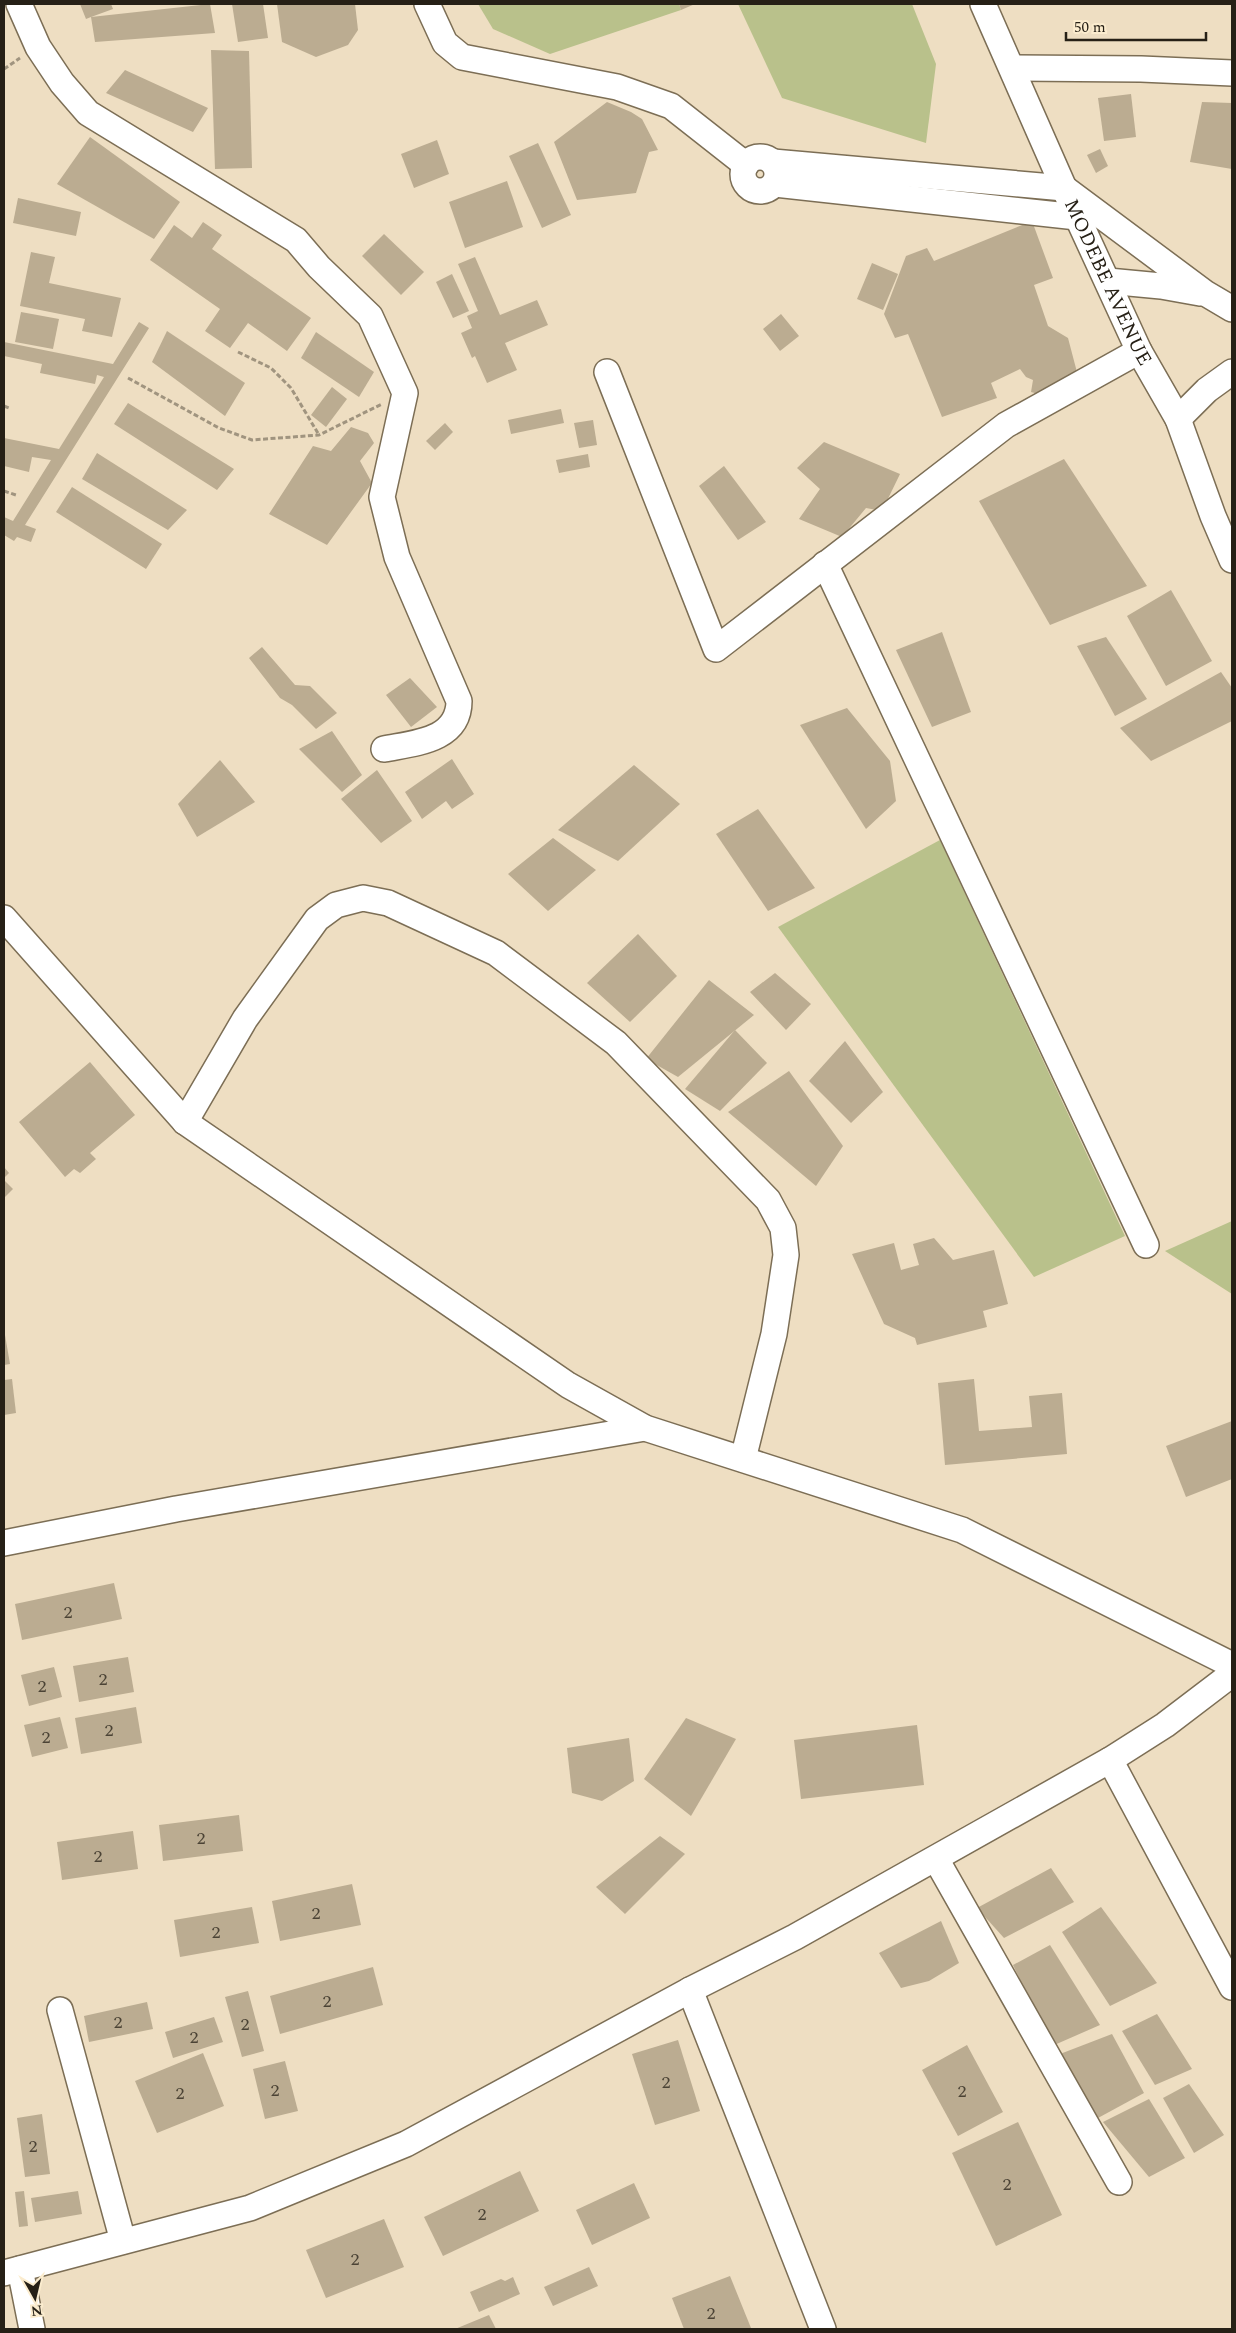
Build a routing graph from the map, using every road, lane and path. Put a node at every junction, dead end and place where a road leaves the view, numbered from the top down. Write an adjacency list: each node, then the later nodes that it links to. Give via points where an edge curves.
1 (19, 4): 17 (street, via 38,47 62,83 88,113 296,240 319,268 370,316)
2 (427, 4): 6 (street, via 445,43 462,57 617,87 671,106 746,165 758,157 766,158)
3 (983, 4): 4 (street, MODEBE AVENUE)
4 (1012, 68): 5 (street); 7 (street, MODEBE AVENUE)
5 (1232, 73)
6 (774, 173): 7 (street); 8 (street)
7 (1064, 188): 8 (street, MODEBE AVENUE); 10 (street)
8 (1077, 217): 9 (street, MODEBE AVENUE)
9 (1108, 281): 10 (street); 12 (street, MODEBE AVENUE)
10 (1205, 294): 11 (street)
11 (1232, 309)
12 (1139, 351): 20 (street, MODEBE AVENUE); 25 (street, via 1006,425)
13 (238, 352): 21 (path, via 270,368 291,388)
14 (607, 372): 25 (street, via 716,649)
15 (1232, 372): 20 (street, via 1207,390)
16 (128, 378): 21 (path, via 220,428 252,440)
17 (405, 393): 21 (path); 26 (street, via 382,497 397,557 455,689 459,713 453,724 435,737)
18 (4, 406): 19 (path)
19 (9, 408)
20 (1178, 419): 24 (street, MODEBE AVENUE)
21 (319, 435)
22 (4, 492): 23 (path)
23 (16, 495)
24 (1232, 560)
25 (825, 564): 29 (street)
26 (384, 749)
27 (4, 918): 28 (street)
28 (185, 1122): 30 (street, via 568,1385); 31 (street, via 245,1019 316,919 336,905 362,898 388,903 496,953 616,1042 768,1200 784,1228 786,1255 774,1334)
29 (1146, 1245)
30 (646, 1428): 31 (street); 32 (street, via 186,1507)
31 (743, 1459): 33 (street, via 962,1530)
32 (4, 1542)
33 (1232, 1664)
34 (1232, 1674): 35 (street, via 1165,1725)
35 (1110, 1760): 36 (street); 37 (street)
36 (936, 1859): 38 (street, via 795,1937); 40 (street)
37 (1232, 1987)
38 (690, 1990): 41 (street, via 406,2144 250,2208); 44 (street)
39 (60, 2010): 41 (street)
40 (1119, 2182)
41 (123, 2241): 42 (street)
42 (12, 2271): 43 (street)
43 (32, 2329)
44 (823, 2329)

